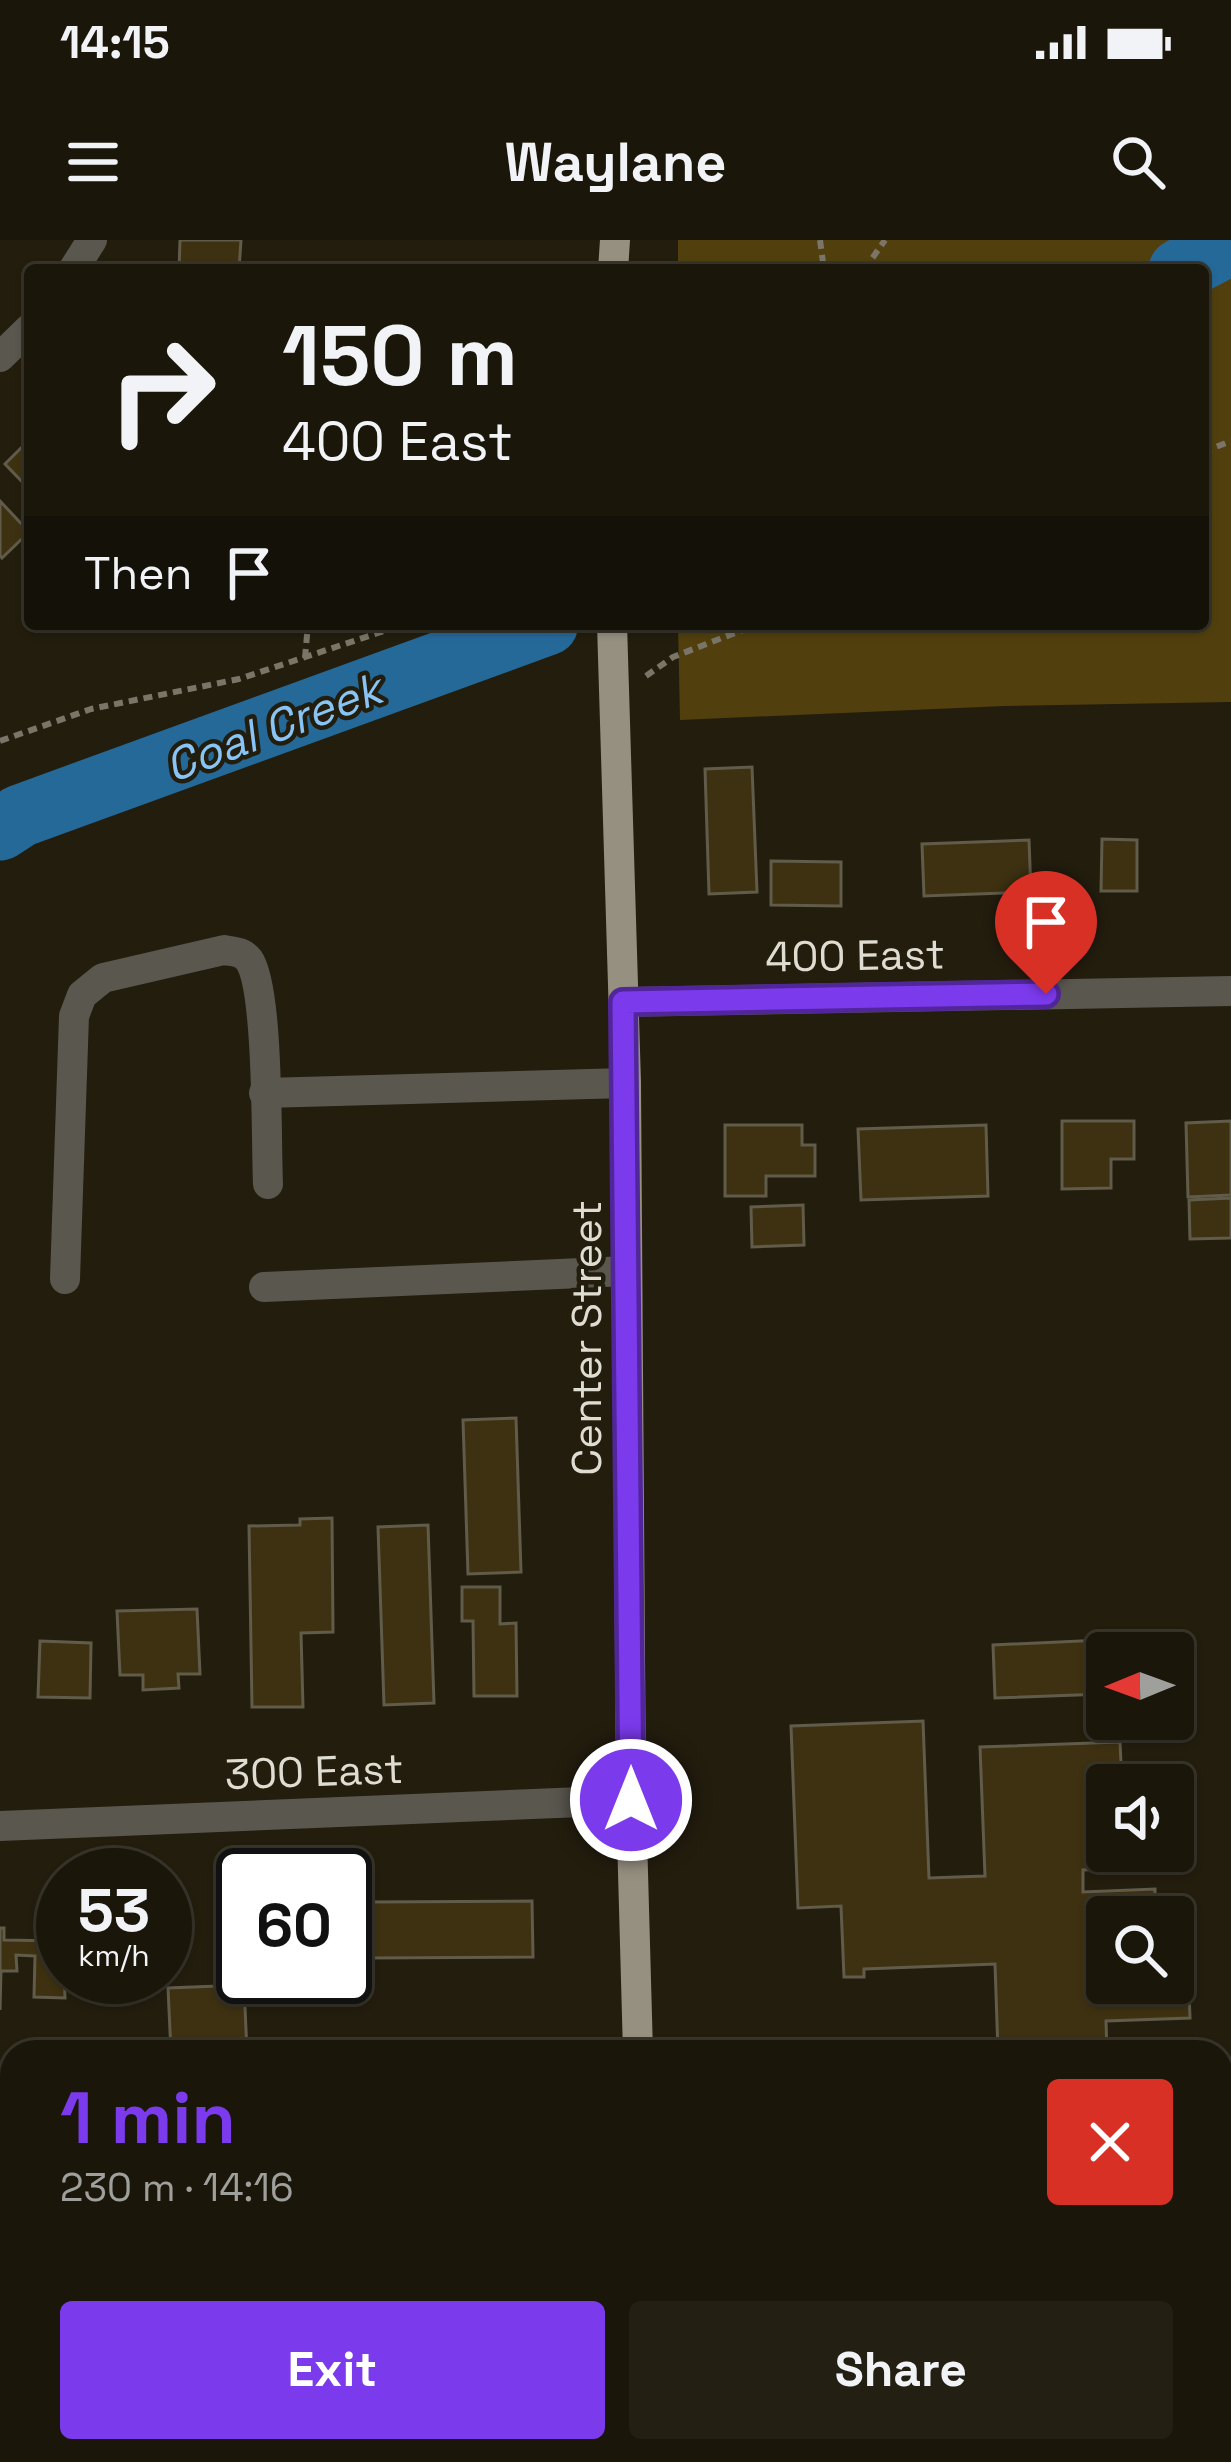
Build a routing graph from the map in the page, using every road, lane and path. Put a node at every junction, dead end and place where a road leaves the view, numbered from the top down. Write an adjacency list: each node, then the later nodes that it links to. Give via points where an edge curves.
1 (24, 334): 2 (street)
2 (0, 357)
3 (307, 630): 7 (path)
4 (387, 630): 7 (path)
5 (611, 630): 8 (main road, Center Street)
6 (743, 630): 8 (path, via 673,657)
7 (305, 658): 9 (path, via 91,710)
8 (613, 698): 11 (main road, Center Street)
9 (0, 741)
10 (1231, 991): 11 (street, 400 East)
11 (623, 1002): 12 (main road, Center Street)
12 (626, 1083): 13 (street); 15 (main road, Center Street)
13 (264, 1093): 14 (street); 16 (street, via 261,998 241,952 103,978 82,995 74,1016)
14 (268, 1184)
15 (627, 1271): 17 (street); 18 (main road, Center Street)
16 (65, 1279)
17 (264, 1287)
18 (631, 1800): 19 (street, 300 East); 20 (main road, Center Street)
19 (0, 1826)
20 (638, 2040)

